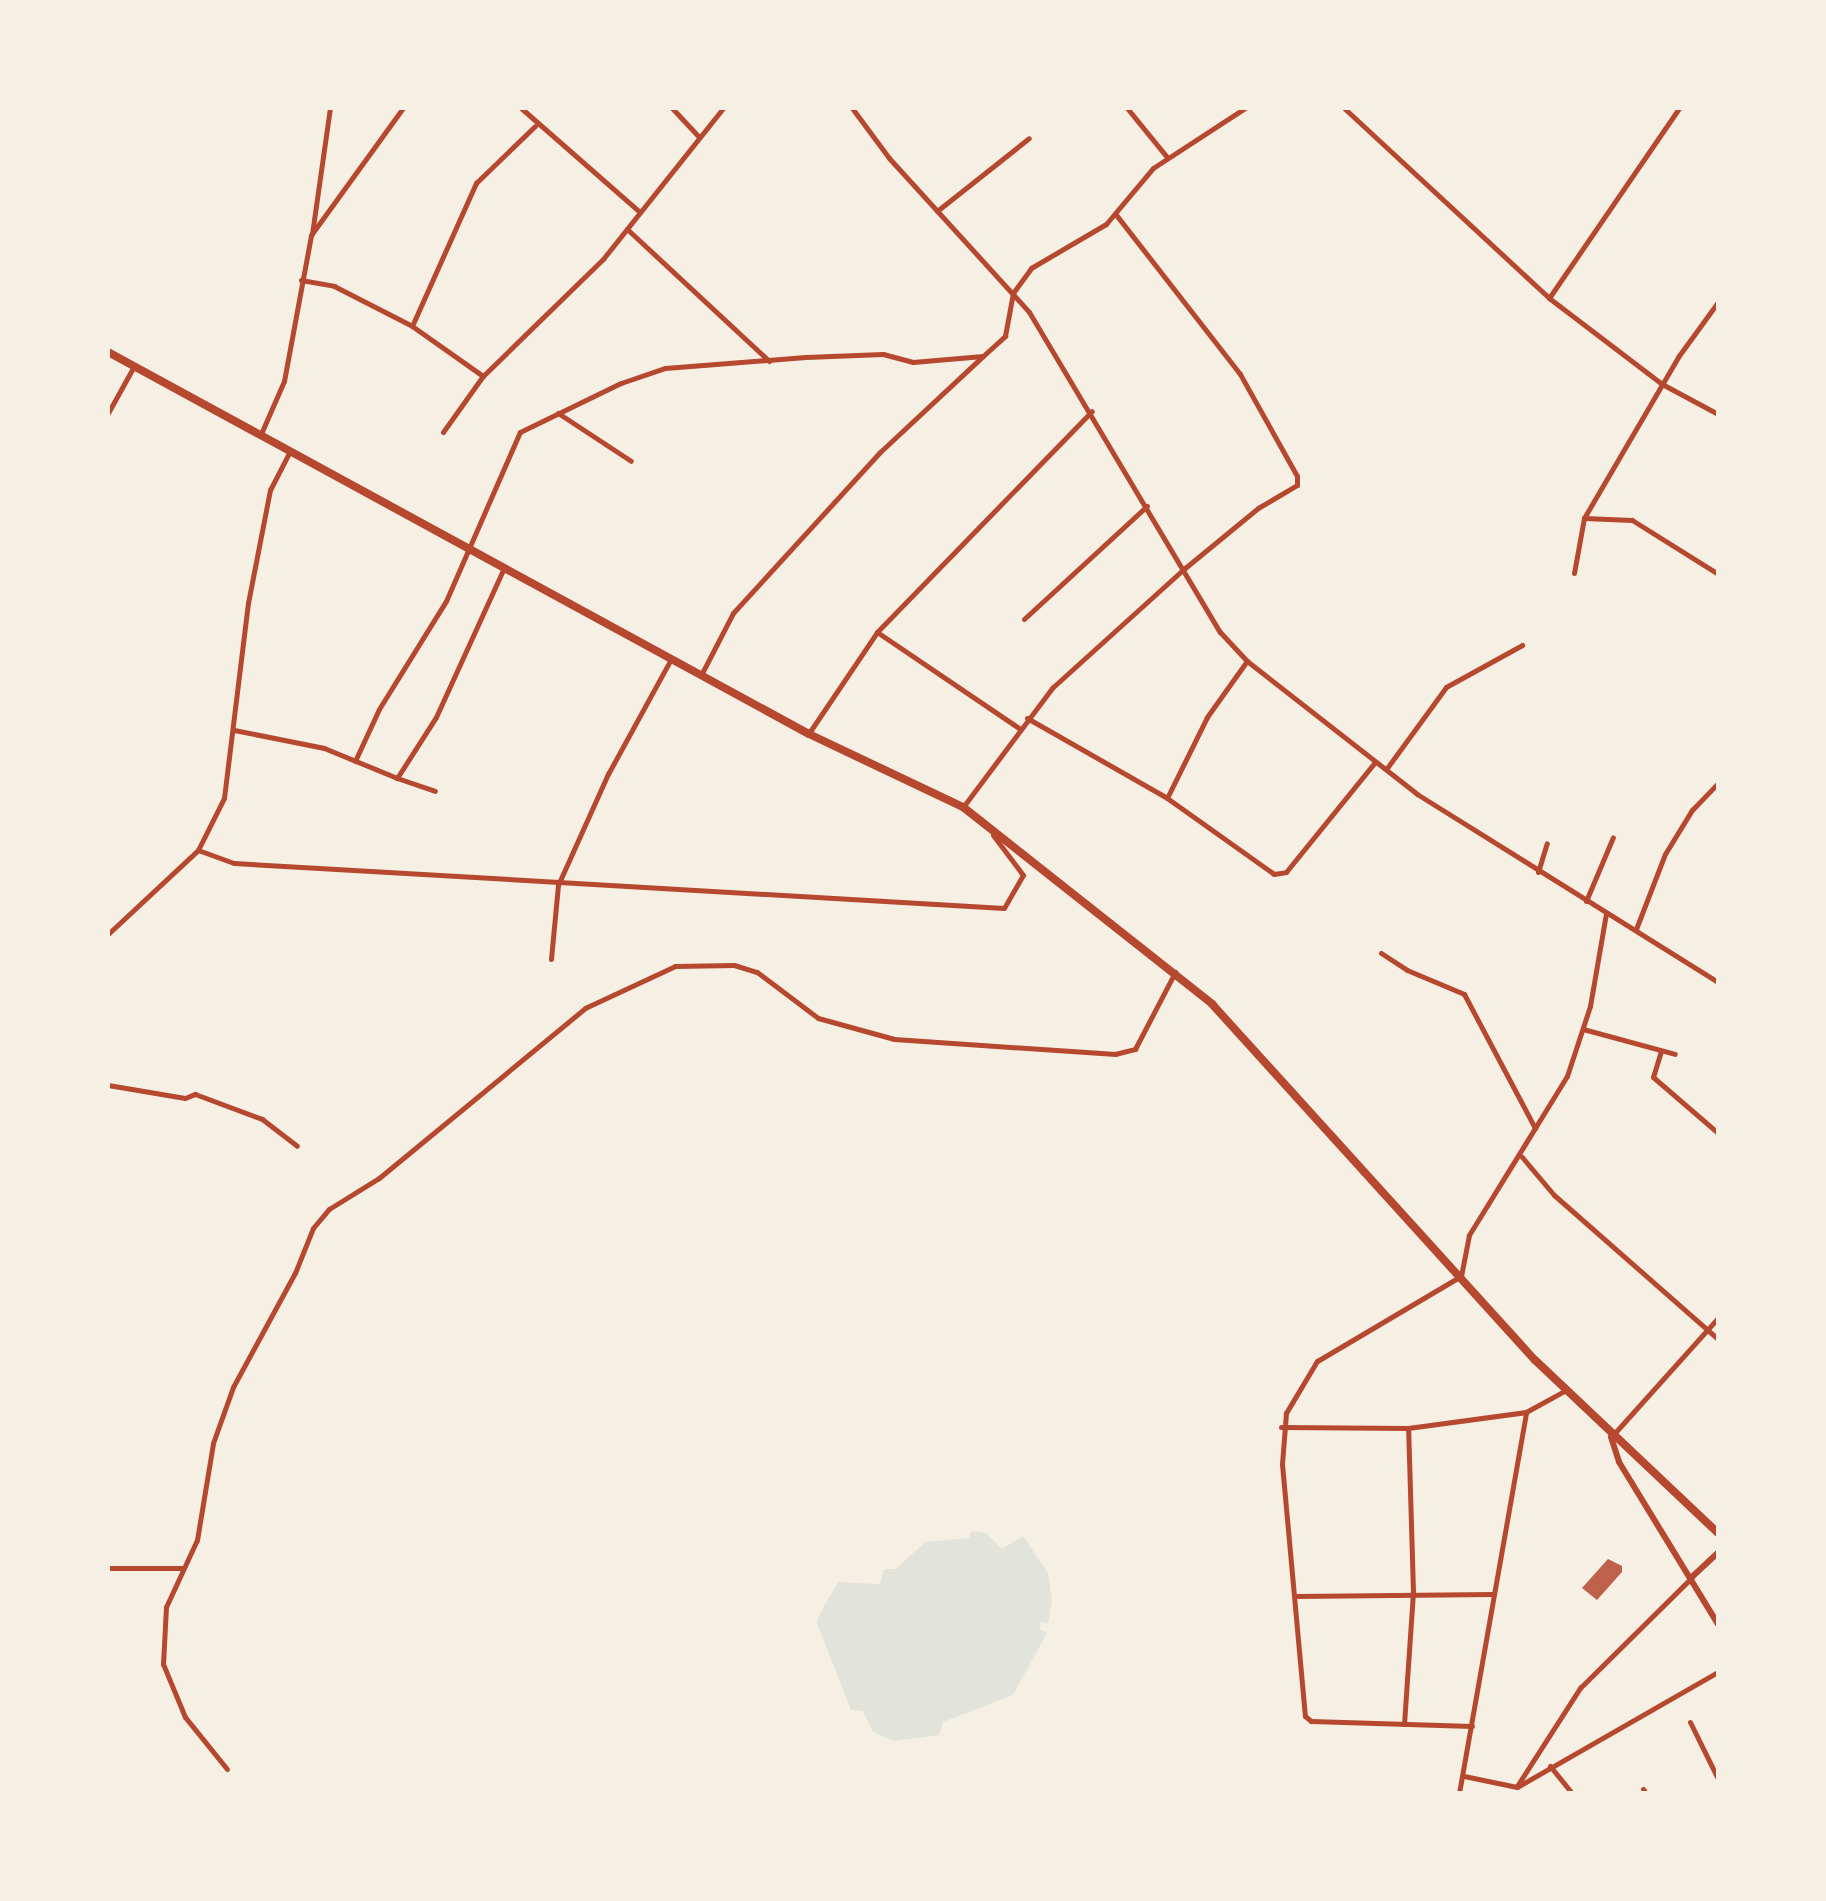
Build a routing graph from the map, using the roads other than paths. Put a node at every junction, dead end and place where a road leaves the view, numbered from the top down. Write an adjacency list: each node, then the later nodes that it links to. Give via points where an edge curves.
1 (330, 108): 19 (street)
2 (403, 108): 19 (street)
3 (521, 108): 11 (street)
4 (672, 108): 12 (street)
5 (723, 108): 12 (street)
6 (852, 108): 15 (street)
7 (1127, 108): 14 (street)
8 (1245, 108): 14 (street)
9 (1344, 108): 22 (street)
10 (1679, 108): 22 (street)
11 (535, 126): 16 (street); 24 (street, via 476,183)
12 (699, 137): 16 (street)
13 (1029, 138): 15 (street)
14 (1167, 157): 17 (street)
15 (937, 211): 21 (street)
16 (640, 212): 18 (street)
17 (1116, 215): 21 (street, via 1031,268); 43 (street, via 1240,374 1297,476 1293,490 1258,508)
18 (627, 229): 27 (street); 29 (street)
19 (311, 235): 20 (street)
20 (301, 280): 24 (street, via 334,286); 36 (street, via 284,381)
21 (1013, 293): 26 (street, via 1005,336); 31 (street)
22 (1549, 298): 30 (street)
23 (1718, 302): 30 (street)
24 (412, 326): 29 (street)
25 (108, 352): 28 (highway)
26 (983, 356): 27 (street, via 913,362 883,354); 51 (street, via 879,453 733,613)
27 (769, 361): 32 (street, via 665,368)
28 (134, 366): 33 (street); 36 (highway)
29 (483, 376): 35 (street)
30 (1662, 384): 34 (street); 40 (street)
31 (1092, 411): 39 (street); 47 (street)
32 (558, 412): 38 (street); 41 (street, via 520,432)
33 (108, 413)
34 (1718, 414)
35 (443, 432)
36 (260, 436): 37 (highway)
37 (289, 453): 41 (highway); 54 (street, via 270,490 263,524)
38 (631, 461)
39 (1147, 506): 43 (street); 46 (street)
40 (1584, 518): 44 (street); 45 (street, via 1632,520)
41 (466, 548): 42 (highway); 56 (street, via 446,601 379,709)
42 (504, 568): 49 (highway); 59 (street, via 436,717)
43 (1185, 568): 50 (street, via 1220,632); 52 (street, via 1052,688)
44 (1574, 573)
45 (1718, 574)
46 (1024, 619)
47 (877, 632): 53 (street); 55 (street)
48 (1522, 645): 58 (street, via 1446,687)
49 (671, 659): 51 (highway); 69 (street, via 608,774)
50 (1247, 661): 57 (street); 62 (street, via 1207,717)
51 (701, 675): 55 (highway)
52 (1027, 718): 53 (street); 62 (street)
53 (1019, 728): 63 (street)
54 (234, 730): 56 (street, via 324,748); 67 (street, via 224,798)
55 (809, 734): 63 (highway)
56 (355, 761): 59 (street)
57 (1375, 762): 58 (street); 62 (street, via 1281,874)
58 (1387, 768): 68 (street, via 1417,794)
59 (397, 778): 61 (street)
60 (1718, 783): 72 (street, via 1692,810 1665,854)
61 (435, 791)
62 (1167, 798)
63 (963, 807): 64 (highway)
64 (993, 835): 69 (street, via 1023,875 1004,908); 76 (highway)
65 (1613, 837): 70 (street)
66 (1547, 843): 68 (street)
67 (198, 850): 69 (street, via 234,863); 73 (street)
68 (1538, 872): 70 (street)
69 (558, 885): 75 (street)
70 (1586, 901): 71 (street)
71 (1606, 913): 72 (street); 78 (street)
72 (1636, 929): 77 (street)
73 (108, 934)
74 (1381, 953): 82 (street, via 1464,994)
75 (551, 959)
76 (1175, 972): 86 (highway, via 1265,1058); 98 (street, via 1135,1049 1127,1053 894,1039 818,1018 757,972 734,965 675,966 585,1008 416,1149 321,1217 233,1387 213,1443 197,1540)
77 (1718, 982)
78 (1582, 1029): 79 (street); 82 (street, via 1567,1076)
79 (1661, 1051): 80 (street); 83 (street, via 1653,1077)
80 (1675, 1054)
81 (108, 1085): 84 (street, via 185,1098 195,1094 262,1119)
82 (1535, 1128): 85 (street)
83 (1718, 1133)
84 (297, 1146)
85 (1522, 1157): 86 (street, via 1469,1235); 88 (street, via 1554,1195)
86 (1461, 1276): 90 (highway); 92 (street, via 1317,1361)
87 (1718, 1318): 88 (street)
88 (1709, 1327): 89 (street); 94 (street)
89 (1718, 1339)
90 (1566, 1390): 91 (street); 94 (highway)
91 (1526, 1412): 93 (street); 101 (street)
92 (1281, 1427): 93 (street); 102 (street)
93 (1408, 1428): 100 (street)
94 (1611, 1437): 95 (highway); 99 (street, via 1619,1462)
95 (1717, 1531)
96 (1718, 1553): 99 (street)
97 (108, 1568): 98 (street)
98 (182, 1568): 109 (street, via 166,1607 163,1664 185,1717)
99 (1693, 1576): 103 (street); 112 (street, via 1580,1688)
100 (1413, 1592): 101 (street); 102 (street); 106 (street)
101 (1493, 1594): 107 (street)
102 (1296, 1596): 106 (street, via 1307,1720)
103 (1718, 1624)
104 (1718, 1672): 108 (street)
105 (1690, 1722): 111 (street)
106 (1404, 1724): 107 (street)
107 (1472, 1726): 110 (street)
108 (1550, 1766): 112 (street); 114 (street)
109 (227, 1769)
110 (1464, 1776): 112 (street); 113 (street)
111 (1718, 1779)
112 (1517, 1787)
113 (1459, 1793)
114 (1572, 1793)

